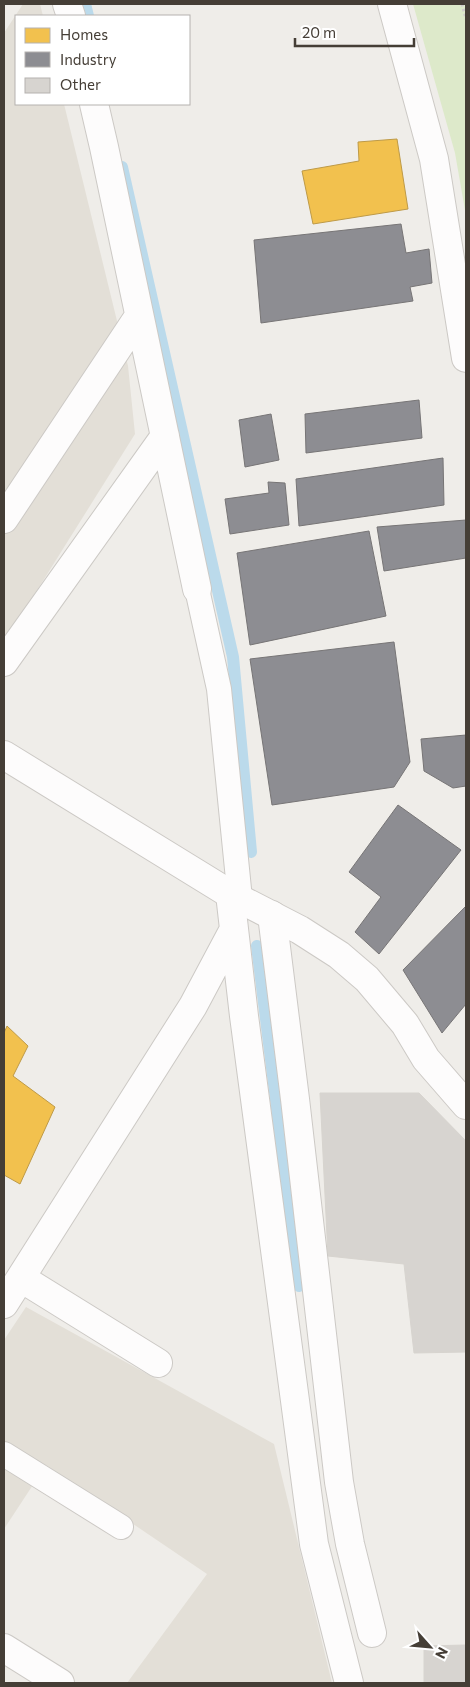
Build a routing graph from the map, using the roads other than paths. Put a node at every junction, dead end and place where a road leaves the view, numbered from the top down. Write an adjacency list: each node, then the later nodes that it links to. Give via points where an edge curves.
1 (392, 4): 4 (street, via 434,159)
2 (94, 105): 3 (street)
3 (139, 316): 5 (street); 6 (street)
4 (466, 358)
5 (166, 436): 7 (street); 8 (street)
6 (4, 520)
7 (197, 589): 10 (lane, via 219,689)
8 (4, 662)
9 (4, 755): 10 (street)
10 (235, 897): 11 (street); 12 (street)
11 (272, 915): 13 (street, via 339,955 367,979 405,1024 426,1059); 19 (street, via 340,1482 350,1544)
12 (234, 928): 14 (street, via 193,1006); 22 (street, via 314,1544)
13 (466, 1105)
14 (21, 1278): 15 (street); 16 (street)
15 (4, 1304)
16 (158, 1363)
17 (4, 1454): 18 (lane)
18 (121, 1527)
19 (372, 1633)
20 (4, 1648): 21 (street)
21 (60, 1683)
22 (349, 1683)

